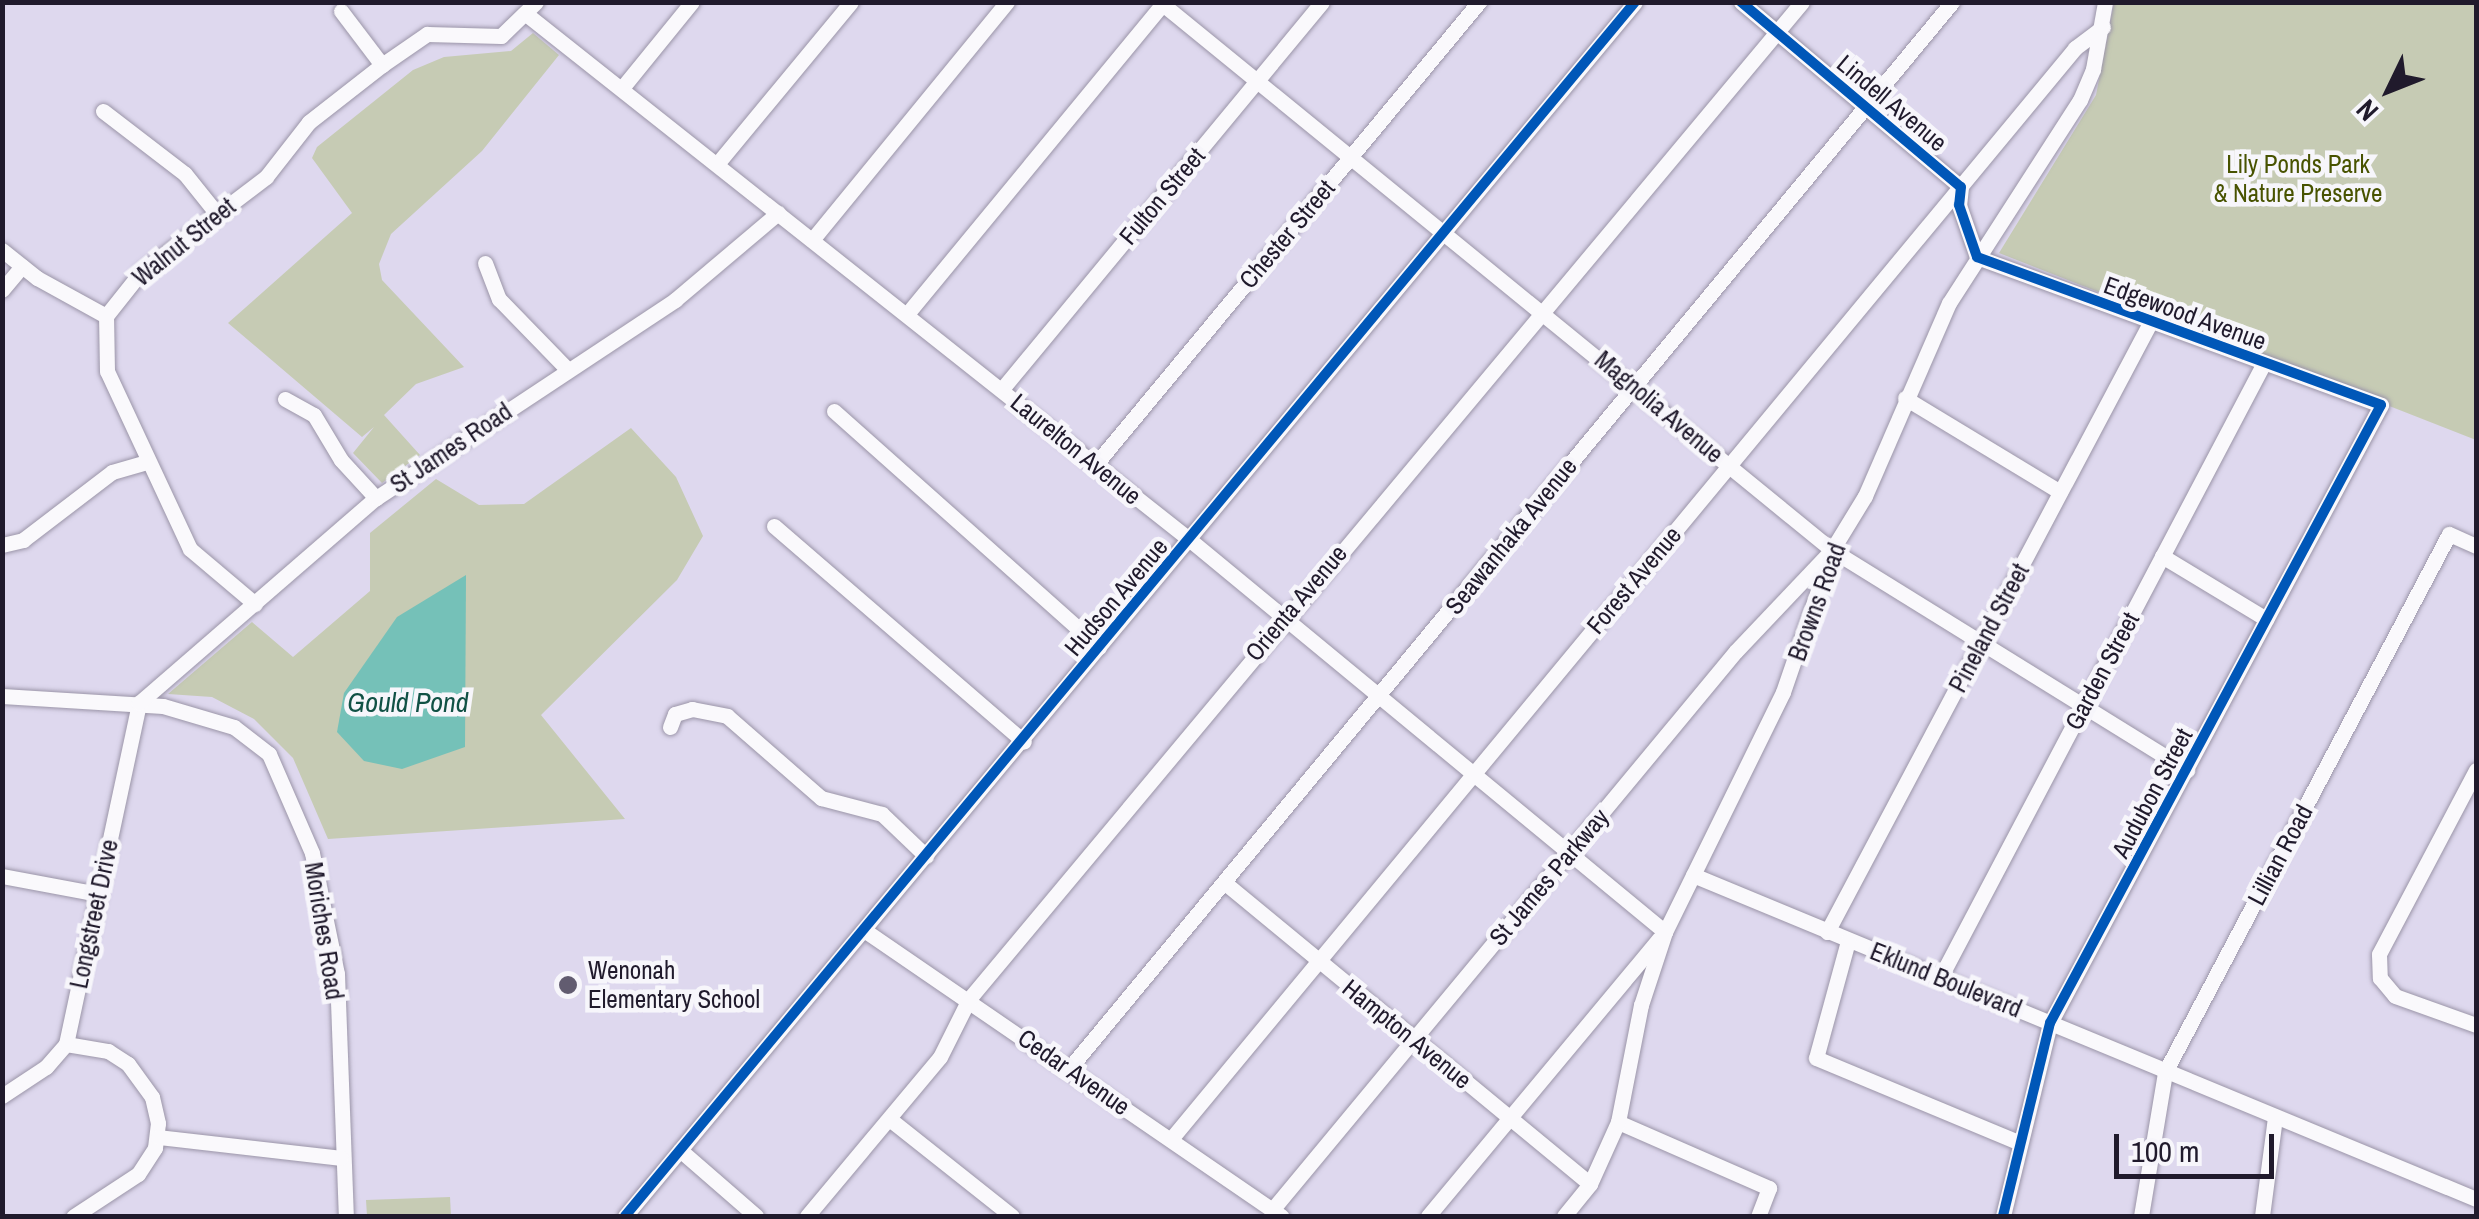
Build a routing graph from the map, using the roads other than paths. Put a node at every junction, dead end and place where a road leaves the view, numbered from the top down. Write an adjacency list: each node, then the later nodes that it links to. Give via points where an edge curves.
1 (692, 2): 18 (street)
2 (851, 2): 22 (street)
3 (1007, 2): 27 (street)
4 (1322, 2): 17 (street, Fulton Street)
5 (1480, 2): 21 (street, Chester Street)
6 (1635, 2): 26 (street, Hudson Avenue)
7 (1741, 2): 15 (street, Lindell Avenue)
8 (1802, 2): 15 (street, Orienta Avenue)
9 (1952, 2): 19 (street, Seawanhaka Avenue)
10 (2106, 2): 14 (street, Browns Road)
11 (1162, 3): 17 (street, Magnolia Avenue); 34 (street)
12 (531, 8): 16 (street, Walnut Street, via 494,39 428,34); 18 (street, Laurelton Avenue)
13 (341, 11): 16 (street)
14 (2103, 27): 23 (street, Forest Avenue, via 2075,48); 29 (street, Browns Road, via 2080,100)
15 (1778, 33): 19 (street, Lindell Avenue); 33 (street, Orienta Avenue)
16 (382, 65): 25 (street, Walnut Street, via 309,122 266,177)
17 (1258, 81): 21 (street, Magnolia Avenue); 40 (street, Fulton Street)
18 (622, 88): 22 (street, Laurelton Avenue)
19 (1866, 107): 23 (street, Lindell Avenue); 39 (street, Seawanhaka Avenue)
20 (103, 110): 25 (street, via 184,174)
21 (1351, 156): 26 (street, Magnolia Avenue); 46 (street, Chester Street)
22 (717, 164): 24 (street, Laurelton Avenue)
23 (1960, 187): 29 (street, via 1959,205); 47 (street, Forest Avenue)
24 (778, 213): 27 (street, Laurelton Avenue); 38 (street, St James Road, via 675,300)
25 (217, 214): 35 (street, Walnut Street, via 141,272)
26 (1446, 230): 33 (street, Magnolia Avenue); 51 (street, Hudson Avenue)
27 (812, 240): 34 (street, Laurelton Avenue)
28 (2, 250): 31 (street)
29 (1977, 256): 36 (street, Edgewood Avenue); 41 (street, Browns Road)
30 (485, 263): 38 (street, via 499,299)
31 (22, 266): 32 (street); 35 (street)
32 (2, 290)
33 (1540, 310): 39 (street, Magnolia Avenue); 57 (street, Orienta Avenue)
34 (908, 314): 40 (street, Laurelton Avenue)
35 (106, 316): 45 (street, via 107,371)
36 (2150, 323): 37 (street, Edgewood Avenue); 48 (street, Pineland Street)
37 (2264, 363): 43 (street, Edgewood Avenue); 55 (street, Garden Street)
38 (568, 370): 49 (street, St James Road)
39 (1634, 386): 47 (street, Magnolia Avenue); 61 (street, Seawanhaka Avenue)
40 (1002, 390): 46 (street, Laurelton Avenue)
41 (1905, 398): 48 (street); 54 (street, Browns Road, via 1865,496)
42 (285, 399): 49 (street, via 314,414 341,460)
43 (2381, 405): 58 (street, Audubon Street)
44 (834, 410): 60 (street)
45 (148, 462): 52 (street, via 112,472 23,540); 56 (street, via 196,557)
46 (1094, 465): 51 (street, Laurelton Avenue)
47 (1730, 466): 54 (street, Magnolia Avenue); 69 (street, Forest Avenue)
48 (2060, 492): 59 (street, Pineland Street)
49 (376, 498): 56 (street, St James Road)
50 (774, 526): 66 (street)
51 (1190, 540): 57 (street, Laurelton Avenue); 60 (street, Hudson Avenue)
52 (2, 545)
53 (2476, 546): 88 (street, Lillian Road, via 2449,534)
54 (1832, 550): 59 (street, Magnolia Avenue); 70 (street, St James Parkway, via 1803,573); 72 (street, Browns Road, via 1783,692)
55 (2162, 556): 58 (street); 64 (street, Garden Street)
56 (255, 604): 63 (street, St James Road)
57 (1283, 619): 61 (street, Laurelton Avenue); 82 (street, Orienta Avenue)
58 (2266, 619): 67 (street, Audubon Street)
59 (1982, 641): 64 (street, Magnolia Avenue); 78 (street, Pineland Street)
60 (1099, 647): 66 (street, Hudson Avenue)
61 (1380, 695): 69 (street, Laurelton Avenue); 74 (street, Seawanhaka Avenue)
62 (2, 696): 63 (street, Moriches Road)
63 (139, 703): 75 (street, Longstreet Drive); 98 (street, Moriches Road, via 234,726 269,754 312,852 337,974)
64 (2084, 705): 67 (street, Magnolia Avenue); 81 (street, Garden Street)
65 (670, 727): 71 (street, via 675,714 692,709 726,716 822,798 882,814)
66 (1024, 742): 71 (street, Hudson Avenue)
67 (2187, 770): 83 (street, Audubon Street)
68 (2476, 770): 84 (street, via 2378,954 2380,978 2395,996)
69 (1474, 773): 70 (street, Laurelton Avenue); 80 (street, Forest Avenue)
70 (1569, 853): 77 (street, Laurelton Avenue); 85 (street, St James Parkway)
71 (926, 856): 76 (street, Hudson Avenue)
72 (1693, 875): 77 (street, Browns Road); 78 (street, Eklund Boulevard)
73 (2, 876): 75 (street)
74 (1225, 883): 80 (street, Hampton Avenue); 87 (street, Seawanhaka Avenue)
75 (98, 894): 86 (street, Longstreet Drive)
76 (864, 930): 82 (street, Cedar Avenue); 97 (street, Hudson Avenue)
77 (1665, 932): 91 (street); 93 (street, Browns Road, via 1641,1005)
78 (1828, 932): 79 (street, Eklund Boulevard)
79 (1848, 940): 81 (street, Eklund Boulevard); 96 (street, via 1816,1058)
80 (1319, 963): 85 (street, Hampton Avenue); 95 (street, Forest Avenue)
81 (1940, 978): 83 (street, Eklund Boulevard)
82 (969, 999): 87 (street, Cedar Avenue); 92 (street, Orienta Avenue, via 940,1056)
83 (2050, 1024): 88 (street, Eklund Boulevard); 96 (street, Audubon Street)
84 (2476, 1025)
85 (1415, 1040): 91 (street, Hampton Avenue); 101 (street, St James Parkway)
86 (66, 1044): 89 (street); 94 (street, via 114,1053 134,1069 156,1109)
87 (1068, 1070): 95 (street, Cedar Avenue)
88 (2165, 1072): 90 (street, Eklund Boulevard); 112 (street, Lillian Road)
89 (2, 1096)
90 (2275, 1117): 100 (street, Eklund Boulevard); 113 (street)
91 (1510, 1118): 99 (street, Hampton Avenue); 108 (street)
92 (892, 1121): 106 (street, Orienta Avenue); 107 (street)
93 (1618, 1122): 99 (street, Browns Road); 110 (street, via 1769,1188)
94 (158, 1138): 98 (street); 102 (street, via 138,1174)
95 (1171, 1140): 101 (street, Cedar Avenue)
96 (2018, 1142): 111 (street, Audubon Street)
97 (680, 1150): 104 (street, Hudson Avenue); 105 (street)
98 (341, 1158): 103 (street, Moriches Road)
99 (1590, 1184): 109 (street, Browns Road)
100 (2476, 1199)
101 (1277, 1213)
102 (74, 1216)
103 (346, 1216)
104 (625, 1216)
105 (756, 1216)
106 (808, 1216)
107 (1012, 1216)
108 (1428, 1216)
109 (1564, 1216)
110 (1758, 1216)
111 (2003, 1216)
112 (2141, 1216)
113 (2262, 1216)

